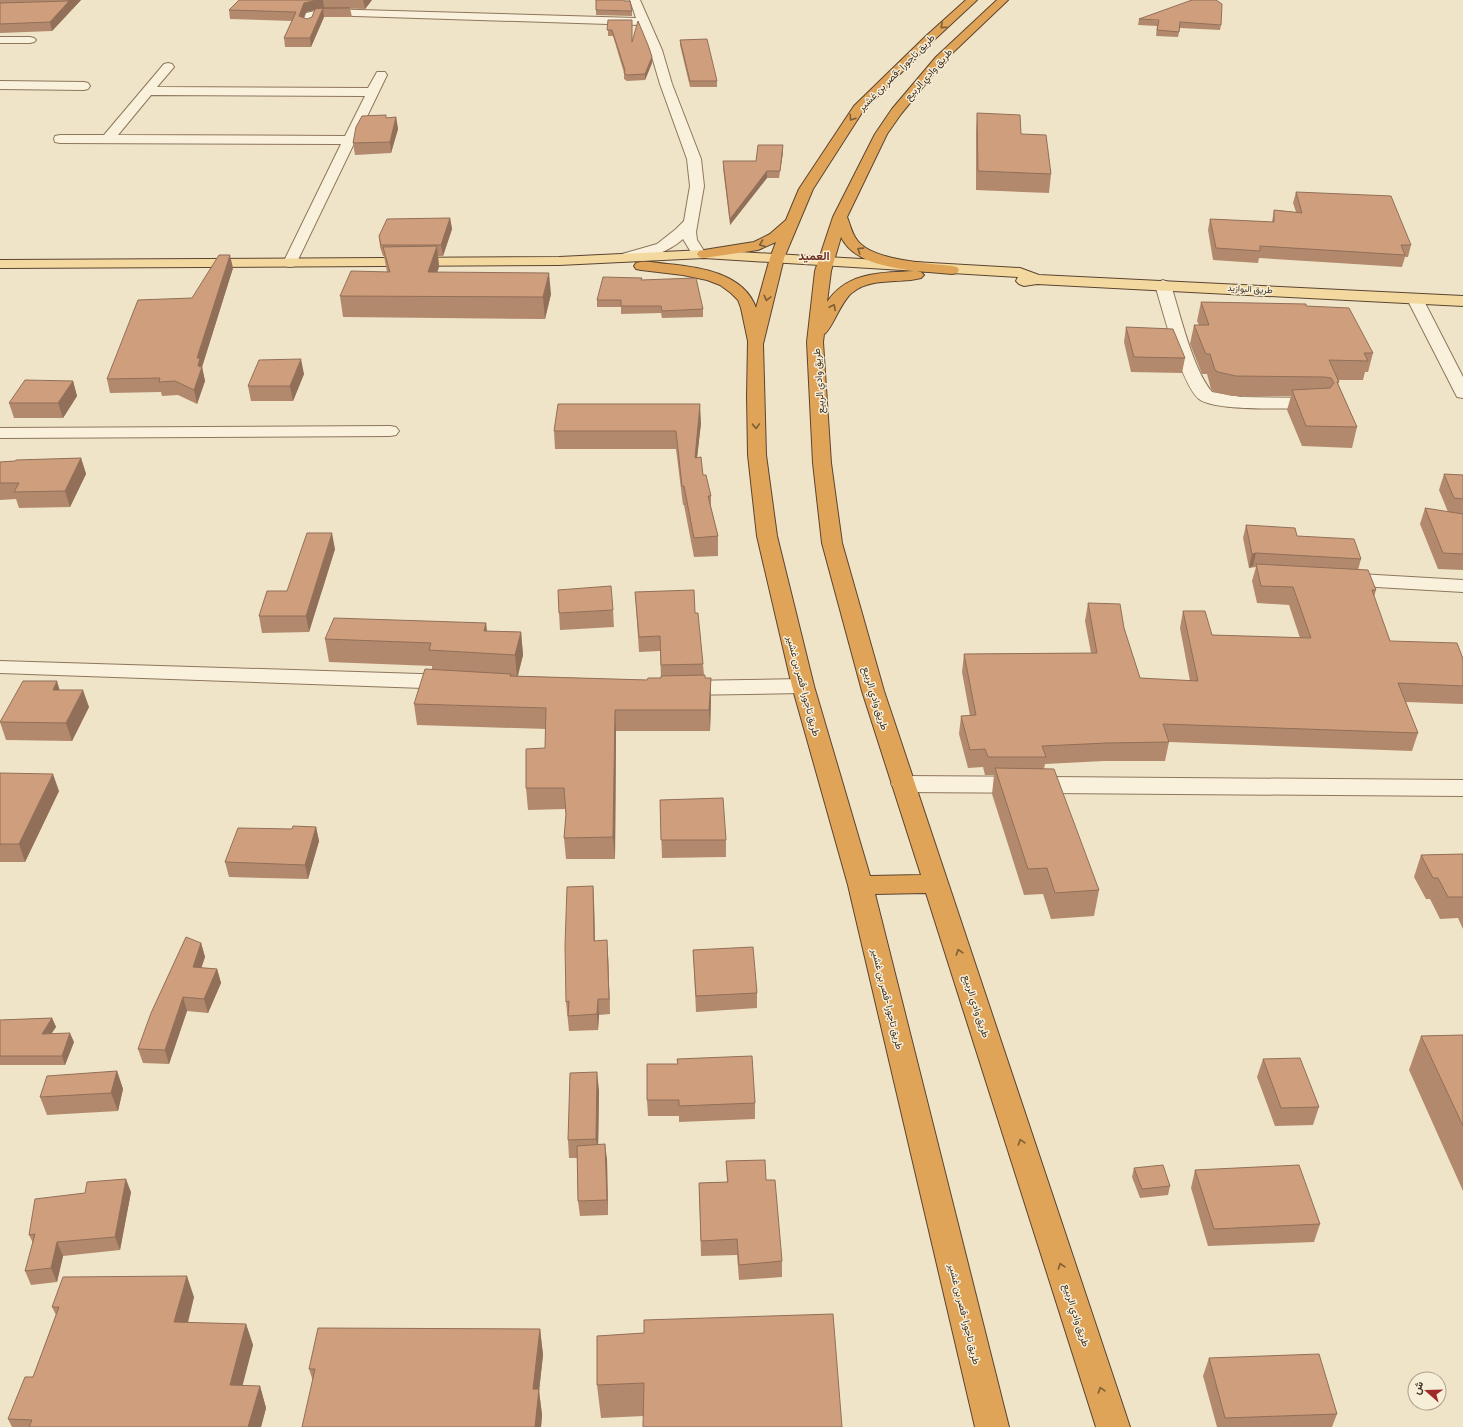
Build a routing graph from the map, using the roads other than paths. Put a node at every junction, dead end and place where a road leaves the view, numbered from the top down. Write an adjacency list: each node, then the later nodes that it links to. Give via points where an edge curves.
1 (635, 0): 4 (street)
2 (972, 0): 18 (highway, طريق تاجورا -قصر بن غشير, one-way to 18, via 858,109 806,189)
3 (1003, 0): 17 (highway, طريق وادي الربيع, via 940,59 896,112 881,134)
4 (643, 22): 5 (street, via 324,12 310,15); 19 (street, via 656,50 694,159 697,186)
5 (308, 24)
6 (0, 40): 7 (street)
7 (30, 40)
8 (168, 67): 12 (street)
9 (381, 75): 13 (street)
10 (0, 85): 11 (street)
11 (84, 86)
12 (148, 91): 13 (street); 15 (street)
13 (373, 92): 16 (street)
14 (60, 139): 15 (street)
15 (108, 139): 16 (street)
16 (350, 140): 23 (street)
17 (840, 217): 27 (highway, طريق وادي الربيع); 28 (highway, one-way to 17, via 872,257 852,244)
18 (793, 221): 20 (highway, one-way to 20, via 775,237 758,246); 24 (highway, طريق تاجورا -قصر بن غشير)
19 (689, 224): 20 (street, via 690,240); 21 (street, via 668,245 649,253)
20 (702, 254): 21 (main road); 24 (main road)
21 (627, 257): 22 (main road)
22 (559, 261): 23 (main road); 26 (main road)
23 (290, 263): 25 (main road)
24 (776, 263): 26 (main road); 27 (main road); 35 (highway, طريق تاجورا -قصر بن غشير, one-way to 35)
25 (0, 264)
26 (641, 266): 35 (highway, via 701,274 734,288 746,301)
27 (824, 266): 28 (main road); 29 (main road); 34 (highway, طريق وادي الربيع)
28 (952, 270): 30 (main road, via 1020,273)
29 (916, 275): 30 (main road, via 1020,282); 34 (highway, one-way to 29, via 837,300 846,290 872,280)
30 (1037, 279): 31 (main road, طريق البوازيد)
31 (1163, 285): 32 (main road, طريق البوازيد); 37 (street, via 1188,361 1205,395 1232,402)
32 (1415, 299): 33 (main road, طريق البوازيد); 36 (street)
33 (1463, 301)
34 (816, 342): 46 (highway, طريق وادي الربيع, via 822,463 832,543 873,691)
35 (755, 344): 44 (highway, طريق تاجورا -قصر بن غشير, one-way to 44, via 757,454 767,536)
36 (1463, 393)
37 (1319, 404)
38 (390, 431): 39 (street)
39 (0, 433)
40 (1323, 578): 41 (street)
41 (1463, 586)
42 (0, 667): 43 (street, via 276,674)
43 (469, 683)
44 (803, 686): 45 (street); 49 (highway, طريق تاجورا -قصر بن غشير)
45 (660, 688)
46 (903, 784): 47 (street); 48 (highway, طريق وادي الربيع)
47 (1463, 788)
48 (937, 884): 49 (highway); 51 (highway, طريق وادي الربيع, one-way to 48)
49 (860, 885): 50 (highway, طريق تاجورا -قصر بن غشير)
50 (992, 1427)
51 (1113, 1427)

